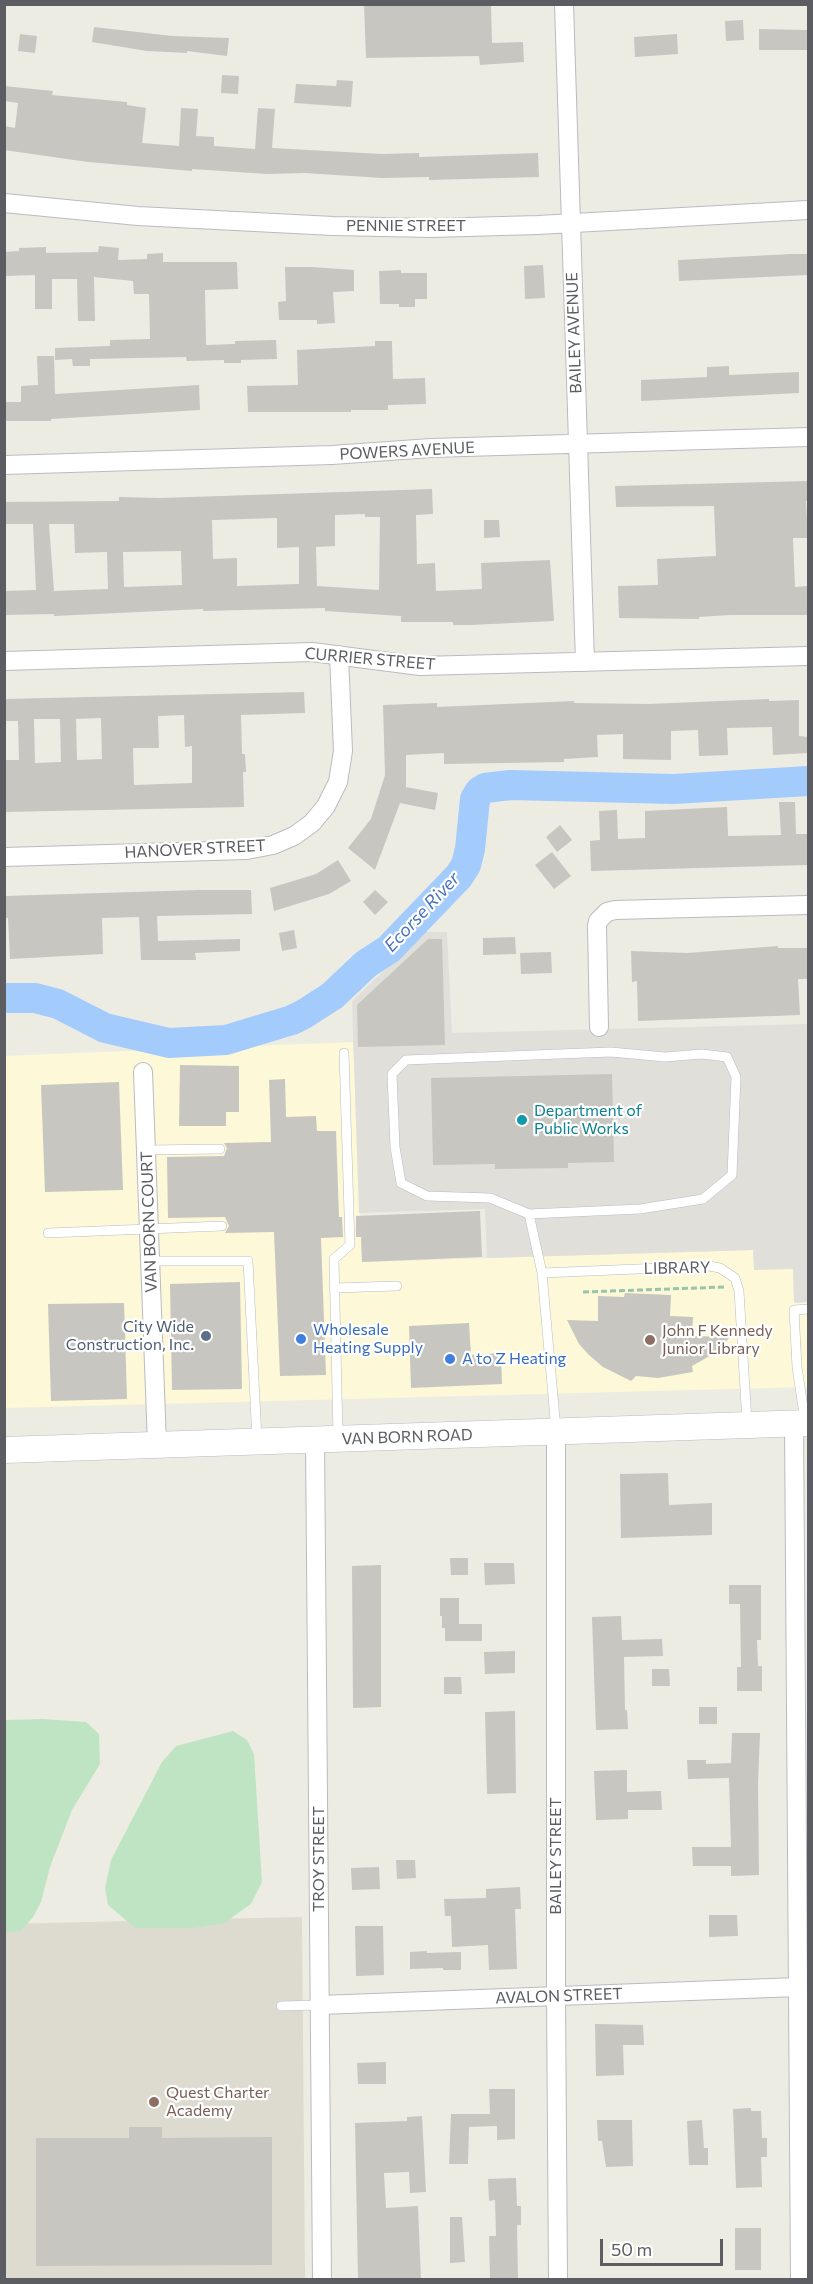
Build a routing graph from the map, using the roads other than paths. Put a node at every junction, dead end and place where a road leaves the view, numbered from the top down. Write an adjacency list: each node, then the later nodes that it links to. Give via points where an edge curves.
1 (564, 4): 4 (street, BAILEY AVENUE)
2 (4, 203): 4 (street, PENNIE STREET, via 138,216 333,226 431,228)
3 (808, 210): 4 (street, PENNIE STREET)
4 (570, 223): 6 (street, BAILEY AVENUE)
5 (808, 437): 6 (street, POWERS AVENUE)
6 (578, 444): 7 (street, POWERS AVENUE); 11 (street, BAILEY AVENUE)
7 (4, 465)
8 (339, 655): 10 (street, CURRIER STREET, via 302,652); 11 (street, CURRIER STREET, via 420,666); 12 (street, HANOVER STREET, via 342,765 338,782 326,806 294,836 247,850)
9 (808, 656): 11 (street, CURRIER STREET)
10 (4, 661)
11 (585, 662)
12 (4, 857)
13 (808, 905): 14 (street, via 615,910 602,916 596,932)
14 (599, 1027)
15 (344, 1053): 26 (lane, via 350,1245 334,1259)
16 (144, 1072): 18 (street, VAN BORN COURT)
17 (220, 1149): 18 (lane)
18 (146, 1150): 21 (street, VAN BORN COURT)
19 (529, 1214): 19 (lane, via 490,1198 427,1196 401,1183 395,1147 392,1074 406,1060 611,1052 727,1057 736,1077 732,1175 703,1199 640,1209); 24 (lane)
20 (222, 1226): 21 (lane)
21 (149, 1230): 22 (lane); 23 (street, VAN BORN COURT)
22 (48, 1233)
23 (150, 1261): 34 (lane, via 248,1261); 35 (street, VAN BORN COURT)
24 (542, 1273): 31 (lane, LIBRARY, via 709,1266 735,1278); 32 (lane)
25 (397, 1286): 26 (lane)
26 (334, 1288): 33 (lane)
27 (808, 1309): 29 (lane, via 794,1310)
28 (808, 1366): 29 (lane)
29 (797, 1367): 30 (lane)
30 (803, 1423): 31 (main road, VAN BORN ROAD); 37 (street)
31 (747, 1424): 32 (main road, VAN BORN ROAD)
32 (556, 1432): 33 (main road, VAN BORN ROAD); 38 (street, BAILEY STREET)
33 (326, 1439): 34 (main road, VAN BORN ROAD); 39 (street, TROY STREET)
34 (257, 1441): 35 (main road, VAN BORN ROAD)
35 (157, 1444): 36 (main road, VAN BORN ROAD)
36 (4, 1450)
37 (803, 1987): 38 (street, AVALON STREET); 43 (street)
38 (556, 1996): 39 (street, AVALON STREET); 42 (street, BAILEY STREET)
39 (320, 2005): 40 (lane); 41 (street, TROY STREET)
40 (281, 2006)
41 (321, 2280)
42 (558, 2280)
43 (800, 2280)

